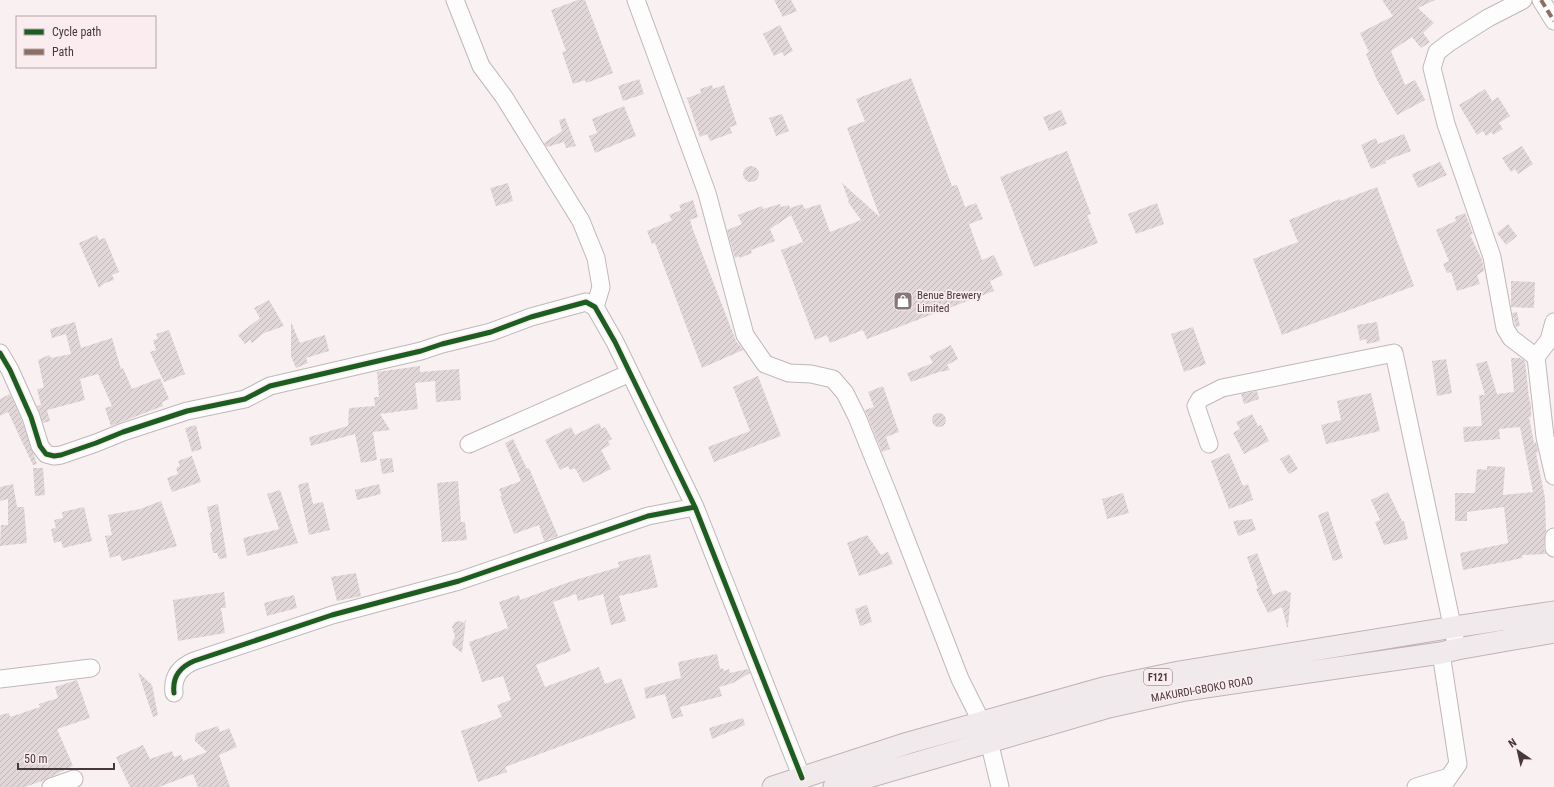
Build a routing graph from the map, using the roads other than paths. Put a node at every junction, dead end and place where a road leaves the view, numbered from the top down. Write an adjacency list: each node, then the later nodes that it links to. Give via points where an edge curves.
1 (455, 0): 6 (street, via 481,66 581,221 596,258 601,287)
2 (636, 0): 24 (street, via 707,192 745,335 765,364 789,372 833,379 845,393 889,496 960,679)
3 (1524, 0): 9 (street, via 1488,18 1450,42 1437,52 1432,68 1446,124 1492,257 1505,328 1511,338)
4 (1541, 0): 5 (street)
5 (1554, 21)
6 (595, 307): 8 (street, via 586,302 421,351 270,386 245,399 187,411 54,456 46,454 40,446 31,417); 10 (street)
7 (1554, 322): 9 (street, via 1550,340)
8 (0, 353)
9 (1536, 357): 13 (street, via 1545,437)
10 (630, 373): 11 (street); 14 (street)
11 (469, 444)
12 (1209, 444): 18 (street, via 1196,406 1200,399 1222,388 1394,353)
13 (1554, 476)
14 (695, 507): 23 (street, via 648,516 459,581 332,615 194,661 180,670 175,681); 26 (street)
15 (1554, 537): 16 (street)
16 (1554, 548)
17 (1554, 612): 18 (main road, F121)
18 (1454, 627): 20 (street); 24 (main road, F121, via 1179,672 1103,688)
19 (1554, 632): 20 (main road, MAKURDI-GBOKO ROAD / F121)
20 (1449, 651): 25 (main road, MAKURDI-GBOKO ROAD / F121, via 1185,690); 28 (street, via 1458,764)
21 (91, 668): 22 (street)
22 (0, 679)
23 (174, 693)
24 (981, 721): 25 (street); 26 (main road, F121)
25 (989, 741): 31 (main road, MAKURDI-GBOKO ROAD / F121); 32 (street)
26 (802, 778): 30 (main road, F121)
27 (74, 779): 29 (street)
28 (1446, 782): 33 (street)
29 (51, 787)
30 (773, 787)
31 (834, 787)
32 (1000, 787)
33 (1416, 787)

